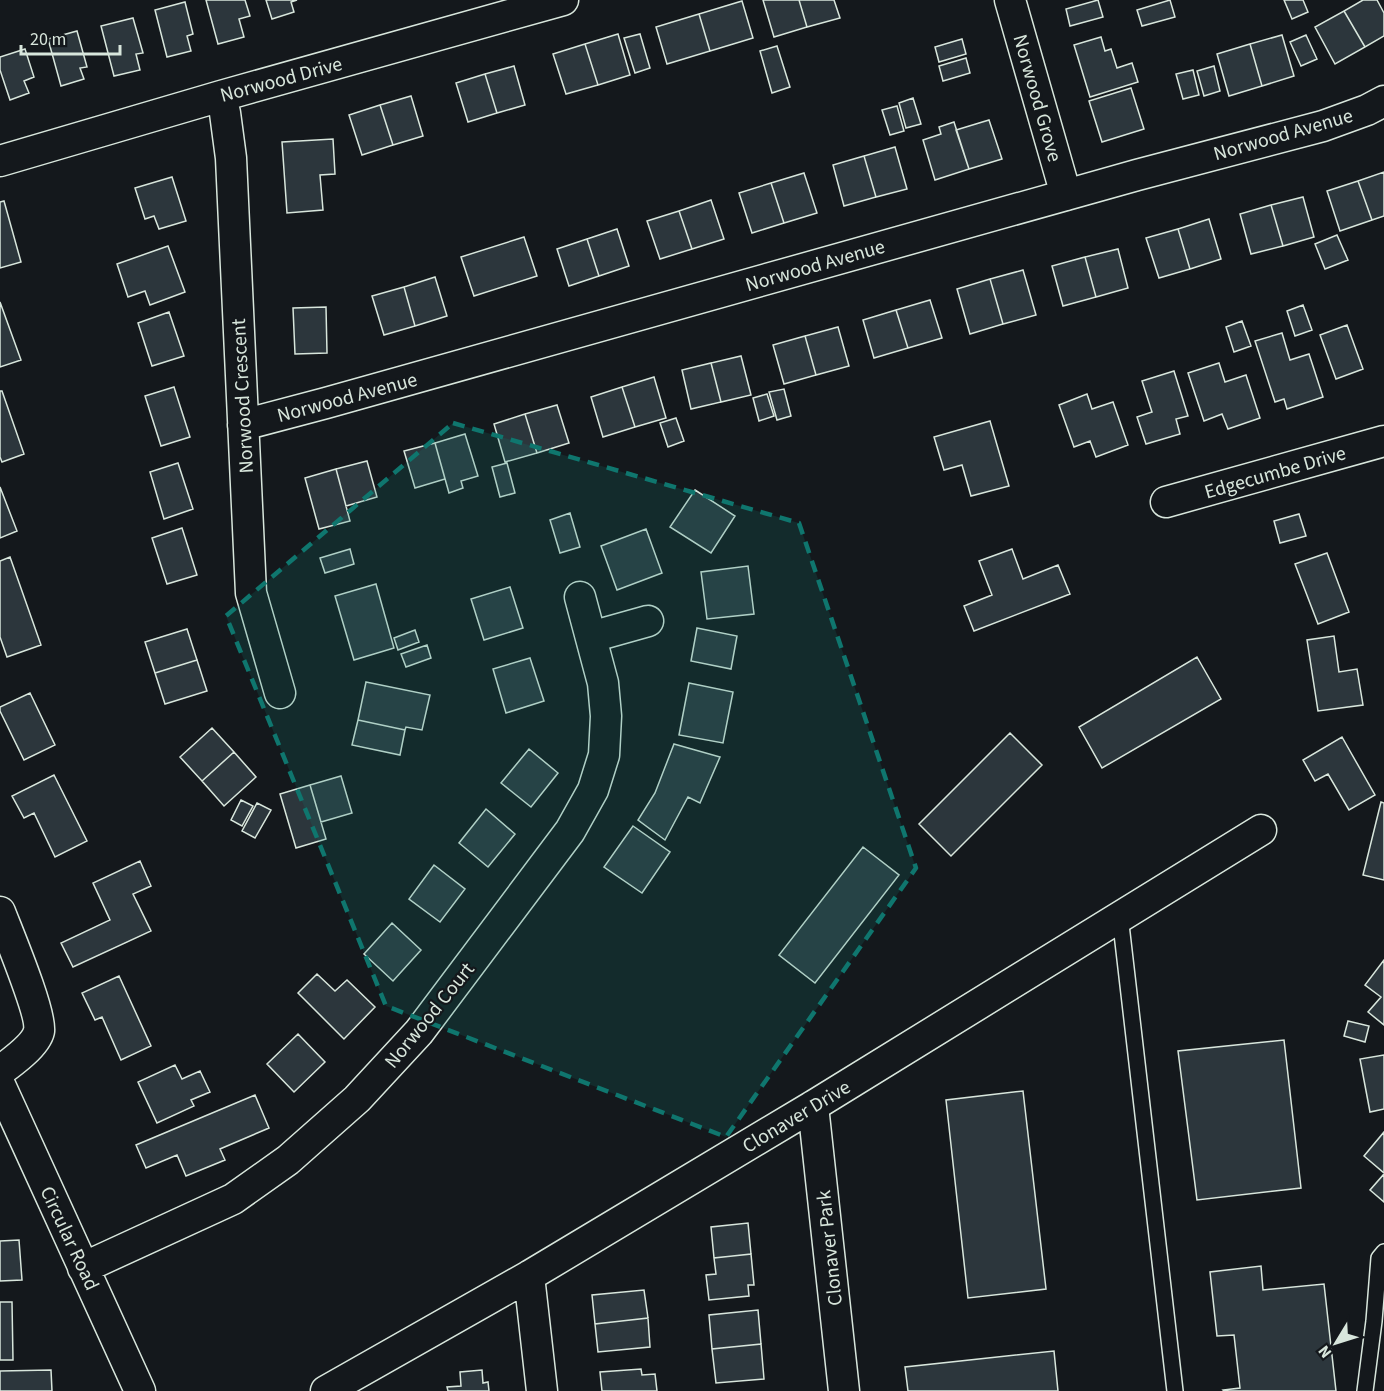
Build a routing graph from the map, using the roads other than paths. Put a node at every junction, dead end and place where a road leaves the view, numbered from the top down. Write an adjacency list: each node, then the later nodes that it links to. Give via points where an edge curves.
1 (563, 0): 3 (street, Norwood Drive)
2 (1010, 0): 6 (street, Norwood Grove)
3 (221, 96): 5 (street, Norwood Drive); 7 (street, Norwood Crescent, via 231,158)
4 (1384, 100): 6 (street, Norwood Avenue, via 1323,126)
5 (0, 161)
6 (1066, 195): 7 (street, Norwood Avenue)
7 (243, 425): 13 (street, Norwood Crescent, via 251,593)
8 (1384, 441): 9 (street, Edgecumbe Drive)
9 (1166, 502)
10 (580, 597): 12 (street, Norwood Court)
11 (648, 621): 12 (street)
12 (591, 638): 21 (street, Norwood Court, via 603,683 606,716 604,755 593,790 570,831 419,1032 357,1099 288,1160 233,1199)
13 (280, 693)
14 (1260, 830): 16 (street, Clonaver Drive)
15 (0, 912): 17 (street, via 37,1012 39,1032 30,1046)
16 (1120, 916): 19 (street, Clonaver Drive); 27 (lane)
17 (0, 1071)
18 (3, 1101): 21 (street, Circular Road)
19 (813, 1106): 22 (street, Clonaver Drive); 26 (street, Clonaver Park)
20 (1384, 1252): 28 (lane, via 1379,1258)
21 (83, 1268): 23 (street, Circular Road)
22 (529, 1276): 24 (street, Clonaver Drive); 25 (street)
23 (140, 1391)
24 (326, 1391)
25 (542, 1391)
26 (844, 1391)
27 (1174, 1391)
28 (1365, 1391)

